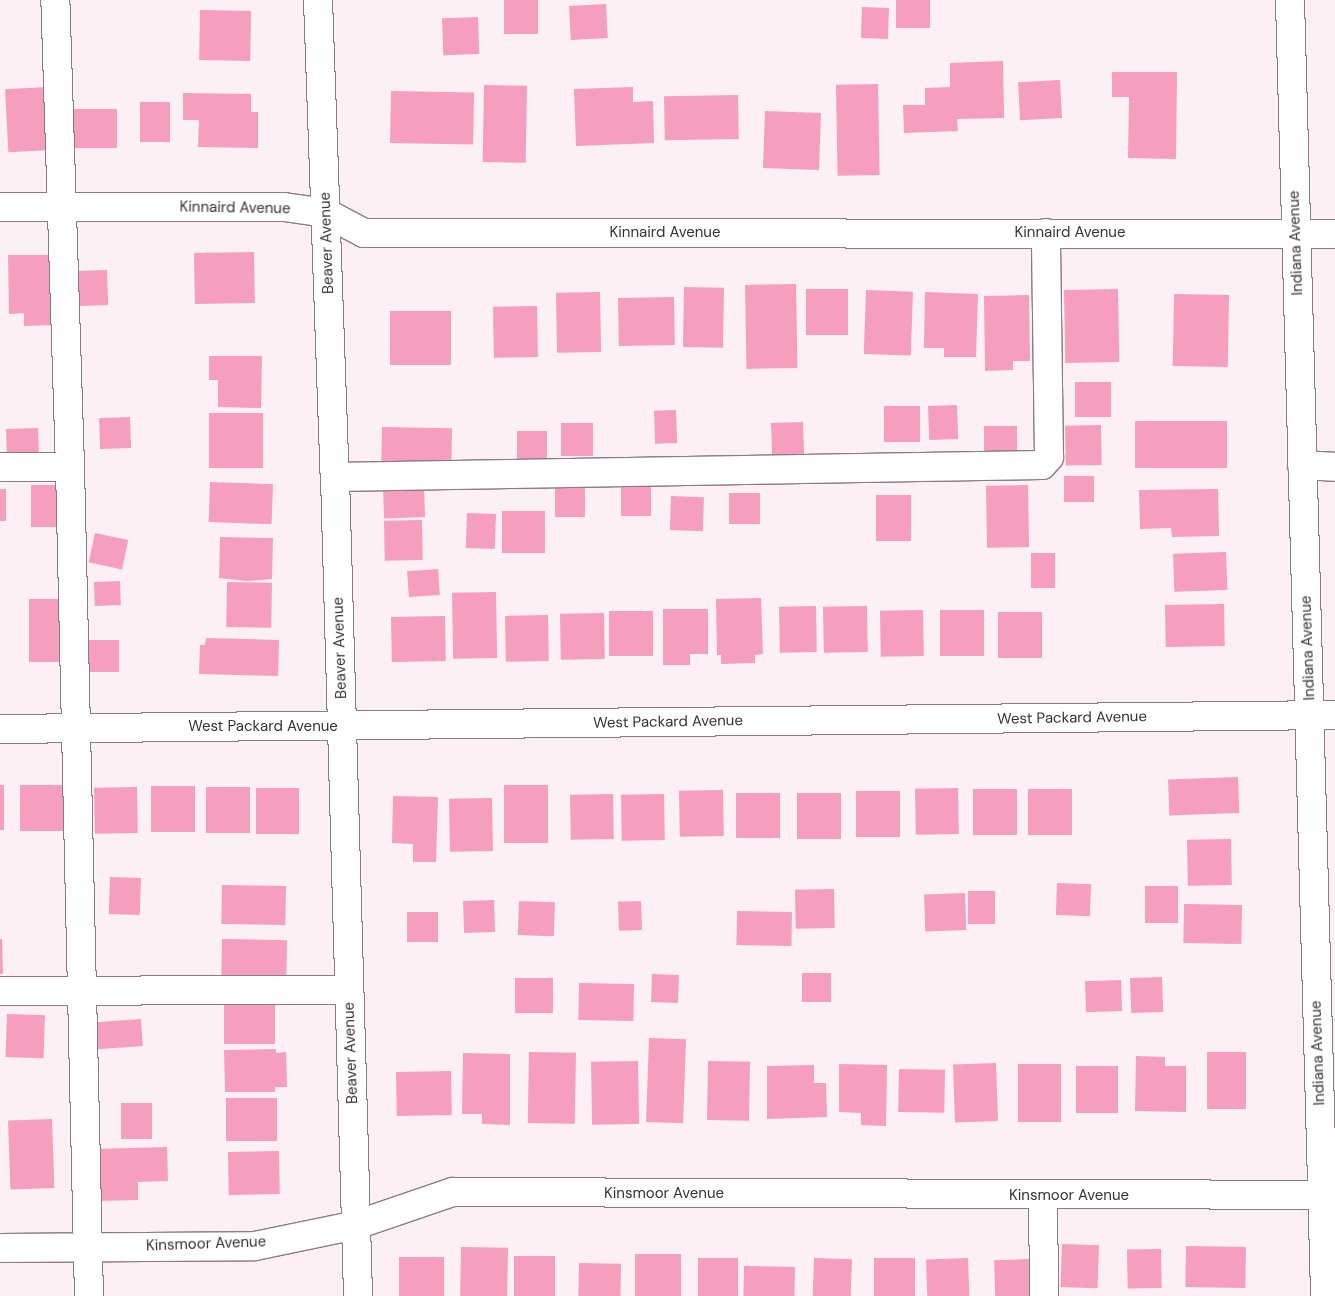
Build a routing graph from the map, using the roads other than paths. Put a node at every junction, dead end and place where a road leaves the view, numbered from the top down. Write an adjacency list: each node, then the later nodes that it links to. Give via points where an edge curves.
1 (55, 0): 5 (street)
2 (318, 0): 6 (street, Beaver Avenue)
3 (1290, 0): 8 (street, Indiana Avenue)
4 (0, 207): 5 (street, Kinnaird Avenue)
5 (64, 207): 6 (street, Kinnaird Avenue, via 284,207); 11 (street)
6 (326, 213): 7 (street, Kinnaird Avenue, via 364,232); 14 (street, Beaver Avenue)
7 (1046, 232): 8 (street, Kinnaird Avenue); 14 (street, via 1049,457 1042,466)
8 (1296, 234): 9 (street, Kinnaird Avenue); 10 (street, Indiana Avenue)
9 (1335, 234)
10 (1302, 465): 13 (street); 15 (street, Indiana Avenue)
11 (70, 466): 12 (street); 17 (street)
12 (0, 467)
13 (1335, 467)
14 (335, 477): 16 (street, Beaver Avenue)
15 (1322, 715): 16 (street, West Packard Avenue); 19 (street, Indiana Avenue)
16 (342, 726): 17 (street, West Packard Avenue); 21 (street, Beaver Avenue)
17 (77, 728): 18 (street, West Packard Avenue); 20 (street)
18 (0, 729)
19 (1326, 971): 23 (street, Indiana Avenue)
20 (80, 990): 21 (street); 22 (street); 26 (street)
21 (350, 990): 25 (street, Beaver Avenue)
22 (0, 991)
23 (1329, 1195): 24 (street, Kinsmoor Avenue); 31 (street, Indiana Avenue)
24 (1043, 1196): 25 (street, Kinsmoor Avenue, via 453,1192); 30 (street)
25 (356, 1225): 26 (street, Kinsmoor Avenue, via 255,1246); 29 (street, Beaver Avenue)
26 (87, 1247): 27 (street, Kinsmoor Avenue); 28 (street)
27 (0, 1248)
28 (89, 1296)
29 (358, 1296)
30 (1044, 1296)
31 (1325, 1296)

